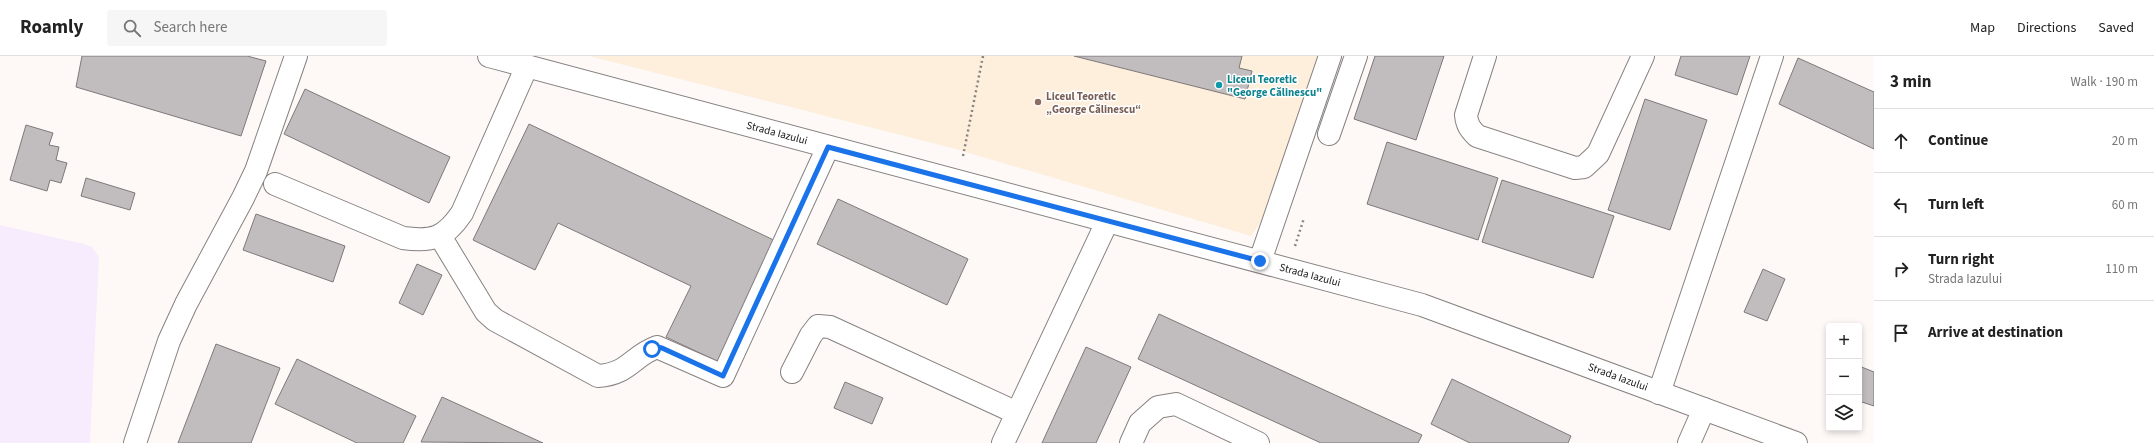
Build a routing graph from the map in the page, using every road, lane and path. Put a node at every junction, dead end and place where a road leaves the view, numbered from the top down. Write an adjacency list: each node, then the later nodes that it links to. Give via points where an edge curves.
1 (296, 56): 21 (street, via 256,171 169,341)
2 (490, 56): 9 (street, Strada Iazului)
3 (983, 56): 12 (path)
4 (1330, 56): 16 (street)
5 (1356, 56): 10 (street)
6 (1485, 56): 7 (street, via 1466,115 1466,123 1471,130 1477,136 1576,168 1584,167 1598,154)
7 (1642, 56)
8 (1772, 56): 18 (street)
9 (527, 66): 11 (street, Strada Iazului); 15 (street, via 465,207 452,228)
10 (1329, 134)
11 (828, 147): 12 (street, Strada Iazului); 15 (street, via 723,376 657,347 625,369 612,375 598,376 495,320 486,312)
12 (958, 182): 14 (street, Strada Iazului)
13 (275, 184): 15 (street, via 403,238 422,241)
14 (1107, 222): 16 (street, Strada Iazului); 20 (street)
15 (440, 236)
16 (1260, 261): 18 (street, Strada Iazului, via 1422,305)
17 (792, 372): 20 (street, via 810,335 818,326 830,327)
18 (1659, 393): 19 (street, Strada Iazului)
19 (1704, 409): 25 (street); 26 (street, Strada Iazului)
20 (1017, 413): 22 (street)
21 (136, 443)
22 (1003, 443)
23 (1131, 443): 24 (street, via 1140,424 1158,407 1176,404)
24 (1258, 443)
25 (1689, 443)
26 (1796, 443)

